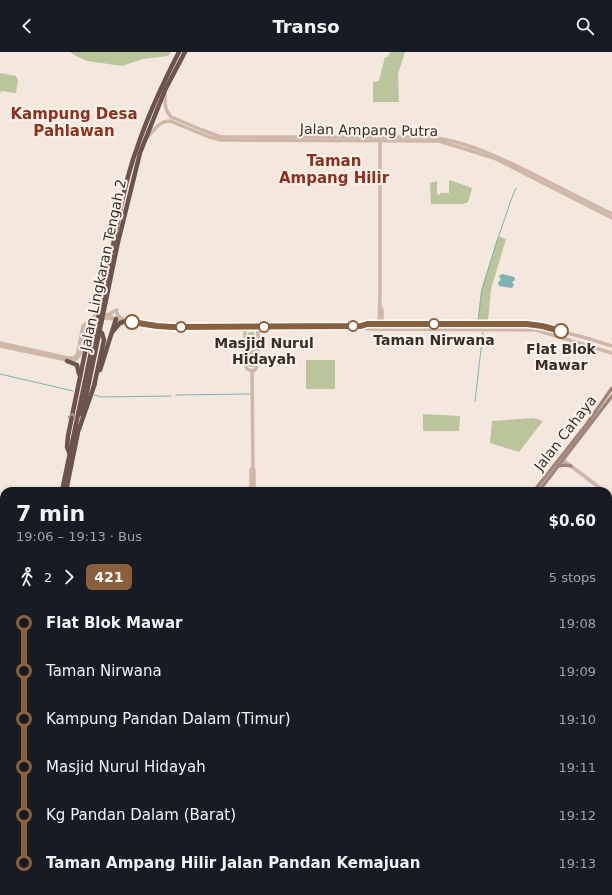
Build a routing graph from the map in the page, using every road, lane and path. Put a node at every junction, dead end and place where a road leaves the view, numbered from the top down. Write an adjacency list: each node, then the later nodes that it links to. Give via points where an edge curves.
1 (179, 52): 8 (highway, Jalan Lingkaran Tengah 2, via 160,90 137,148 118,219)
2 (185, 52): 3 (highway, Jalan Lingkaran Tengah 2)
3 (165, 90): 4 (street, Jalan Ampang Putra, via 165,107 171,117 219,137); 5 (highway, Jalan Lingkaran Tengah 2)
4 (381, 139): 5 (street, Jalan Ampang Putra, via 221,140 167,121 159,124); 6 (street, Jalan Ampang Putra, via 440,138 472,147 501,158); 7 (street, Jalan Ampang Putra, via 439,141 471,150 494,158); 12 (street)
5 (144, 141): 8 (highway, Jalan Lingkaran Tengah 2)
6 (612, 214)
7 (612, 218)
8 (116, 241): 28 (highway, Jalan Lingkaran Tengah 2, bridge)
9 (107, 315): 10 (street); 11 (street, via 117,311 118,316); 21 (street, via 96,315 83,326 78,352 73,358)
10 (116, 318): 11 (street); 19 (highway); 25 (street, via 99,318 89,324 84,333 79,358)
11 (126, 321): 15 (street, via 157,326); 19 (highway, via 120,323)
12 (382, 322): 13 (street); 14 (street); 17 (street)
13 (361, 326): 16 (street); 17 (street, via 367,329)
14 (542, 326): 18 (street); 20 (street)
15 (245, 327): 16 (street); 26 (street, via 245,363 247,369)
16 (258, 327): 26 (street, via 258,358 256,368)
17 (380, 329): 18 (street)
18 (541, 331): 23 (street)
19 (112, 332): 29 (highway)
20 (587, 338): 22 (street); 23 (street, via 596,344)
21 (0, 344): 25 (street)
22 (612, 346)
23 (597, 348): 24 (street)
24 (612, 353)
25 (67, 361): 27 (highway, via 77,366)
26 (252, 371): 39 (street)
27 (80, 378): 29 (highway, via 89,335 99,331 104,340); 34 (highway, one-way to 27, via 67,442)
28 (87, 382): 32 (highway, Jalan Lingkaran Tengah 2); 34 (highway, Jalan Lingkaran Tengah 2)
29 (94, 386): 32 (highway)
30 (612, 388): 33 (main road, Jalan Cahaya)
31 (612, 396): 35 (main road, Jalan Cahaya)
32 (79, 429): 41 (highway, Jalan Lingkaran Tengah 2)
33 (564, 452): 36 (main road); 37 (main road, Jalan Cahaya)
34 (70, 454): 40 (highway, Jalan Lingkaran Tengah 2)
35 (568, 454): 36 (main road, Jalan Cahaya); 38 (main road)
36 (563, 460): 37 (main road); 38 (street)
37 (557, 464): 38 (main road); 44 (main road, Jalan Cahaya); 45 (main road, Jalan Cahaya)
38 (571, 466): 46 (street)
39 (252, 468): 42 (street); 43 (street)
40 (63, 487)
41 (67, 487)
42 (251, 487)
43 (254, 487)
44 (537, 487)
45 (542, 487)
46 (599, 487)

